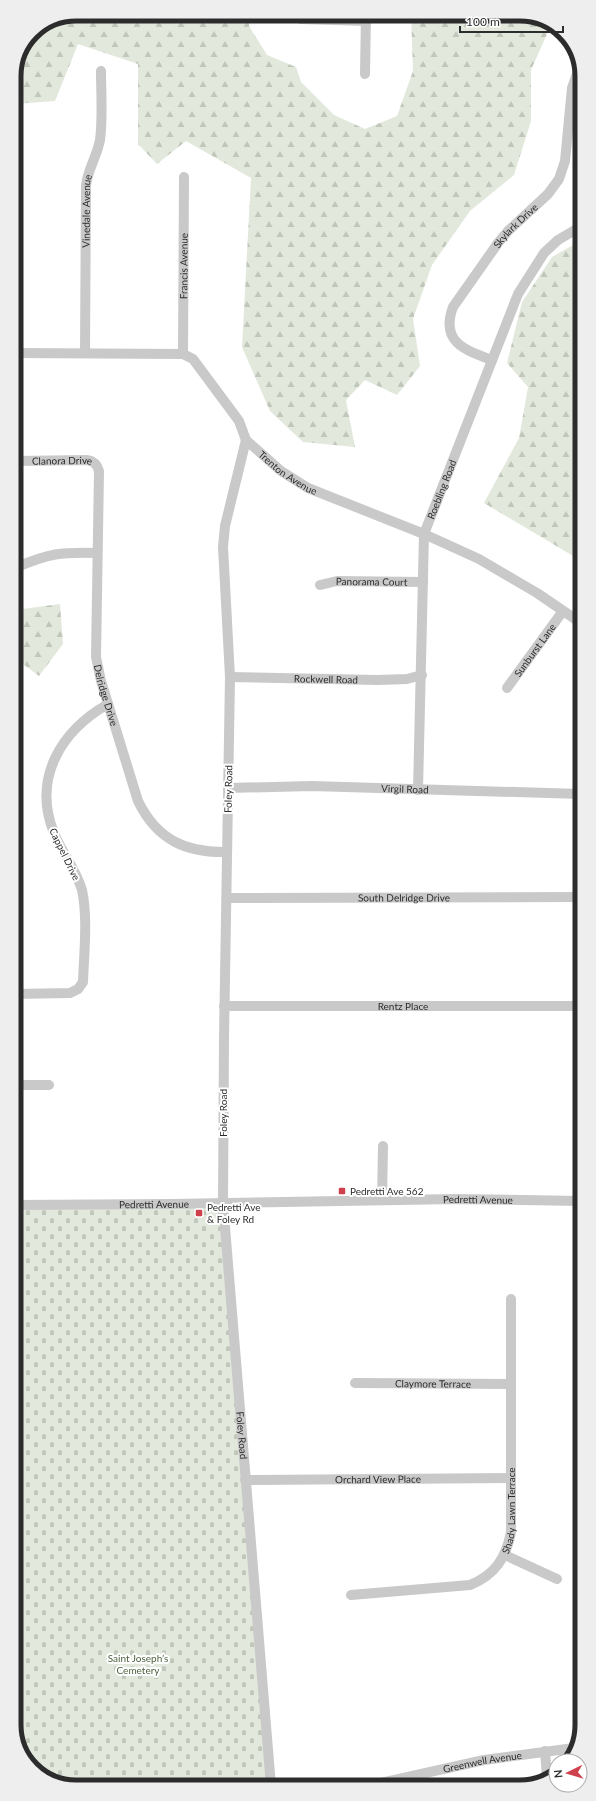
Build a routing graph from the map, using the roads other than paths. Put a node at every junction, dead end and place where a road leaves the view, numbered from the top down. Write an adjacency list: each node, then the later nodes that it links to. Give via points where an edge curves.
1 (366, 21): 3 (street)
2 (101, 71): 8 (street, Vinedale Avenue, via 100,138 86,185)
3 (365, 74)
4 (575, 80): 10 (street, Skylark Drive, via 565,161 559,179 548,194 498,243 453,307 450,316 450,331 456,342 466,350)
5 (184, 177): 9 (street, Francis Avenue)
6 (575, 230): 10 (street, Roebling Road, via 558,240 544,253 518,294)
7 (21, 353): 8 (street)
8 (85, 353): 9 (street)
9 (183, 354): 11 (street, Trenton Avenue, via 193,359 228,405 239,421)
10 (492, 360): 14 (street, Roebling Road)
11 (246, 440): 14 (street, Trenton Avenue, via 281,471 308,488); 22 (street, Foley Road, via 225,526 223,548)
12 (21, 461): 13 (street, Clanora Drive, via 86,460 95,463)
13 (99, 476): 15 (street, Delridge Drive)
14 (424, 534): 17 (street, Roebling Road); 19 (street, Trenton Avenue, via 479,559)
15 (97, 553): 16 (street, via 54,553); 24 (street, Delridge Drive, via 96,657)
16 (21, 565)
17 (423, 582): 18 (street, Panorama Court, via 337,581); 21 (street, Roebling Road)
18 (320, 584)
19 (563, 611): 20 (street, Trenton Avenue); 23 (street, Sunburst Lane)
20 (575, 619)
21 (422, 675): 22 (street, Rockwell Road, via 407,679 378,680); 26 (street, Roebling Road)
22 (230, 677): 25 (street, Foley Road)
23 (507, 688)
24 (108, 704): 28 (street, Delridge Drive, via 138,801 148,818 164,835 183,846 205,852); 31 (street, Cappel Drive, via 85,719 65,740 54,759 47,784 48,810 53,832 72,865 82,891 83,982 70,994)
25 (228, 788): 26 (street, Virgil Road, via 312,786); 28 (street, Foley Road)
26 (418, 790): 27 (street, Virgil Road)
27 (575, 794)
28 (227, 852): 30 (street, Foley Road)
29 (575, 897): 30 (street, South Delridge Drive)
30 (227, 898): 32 (street, Foley Road)
31 (21, 994)
32 (224, 1006): 33 (street, Rentz Place); 39 (street, Foley Road)
33 (575, 1006)
34 (49, 1084): 35 (street)
35 (21, 1085)
36 (383, 1146): 37 (street)
37 (382, 1200): 38 (street, Pedretti Avenue); 39 (street, Pedretti Avenue)
38 (575, 1201)
39 (223, 1203): 40 (street, Pedretti Avenue); 45 (street, Foley Road)
40 (21, 1206)
41 (512, 1300): 43 (street, Shady Lawn Terrace)
42 (355, 1383): 43 (street, Claymore Terrace)
43 (511, 1384): 44 (street, Shady Lawn Terrace)
44 (511, 1478): 45 (street, Orchard View Place); 46 (street, Shady Lawn Terrace, via 510,1532)
45 (245, 1480): 52 (street, Foley Road)
46 (504, 1555): 47 (street); 48 (street, Shady Lawn Terrace, via 490,1574 470,1585)
47 (557, 1579)
48 (351, 1595)
49 (569, 1748): 50 (street, Greenwell Avenue)
50 (545, 1751): 51 (street); 53 (street, Greenwell Avenue, via 484,1760)
51 (547, 1773)
52 (270, 1780)
53 (394, 1780)

